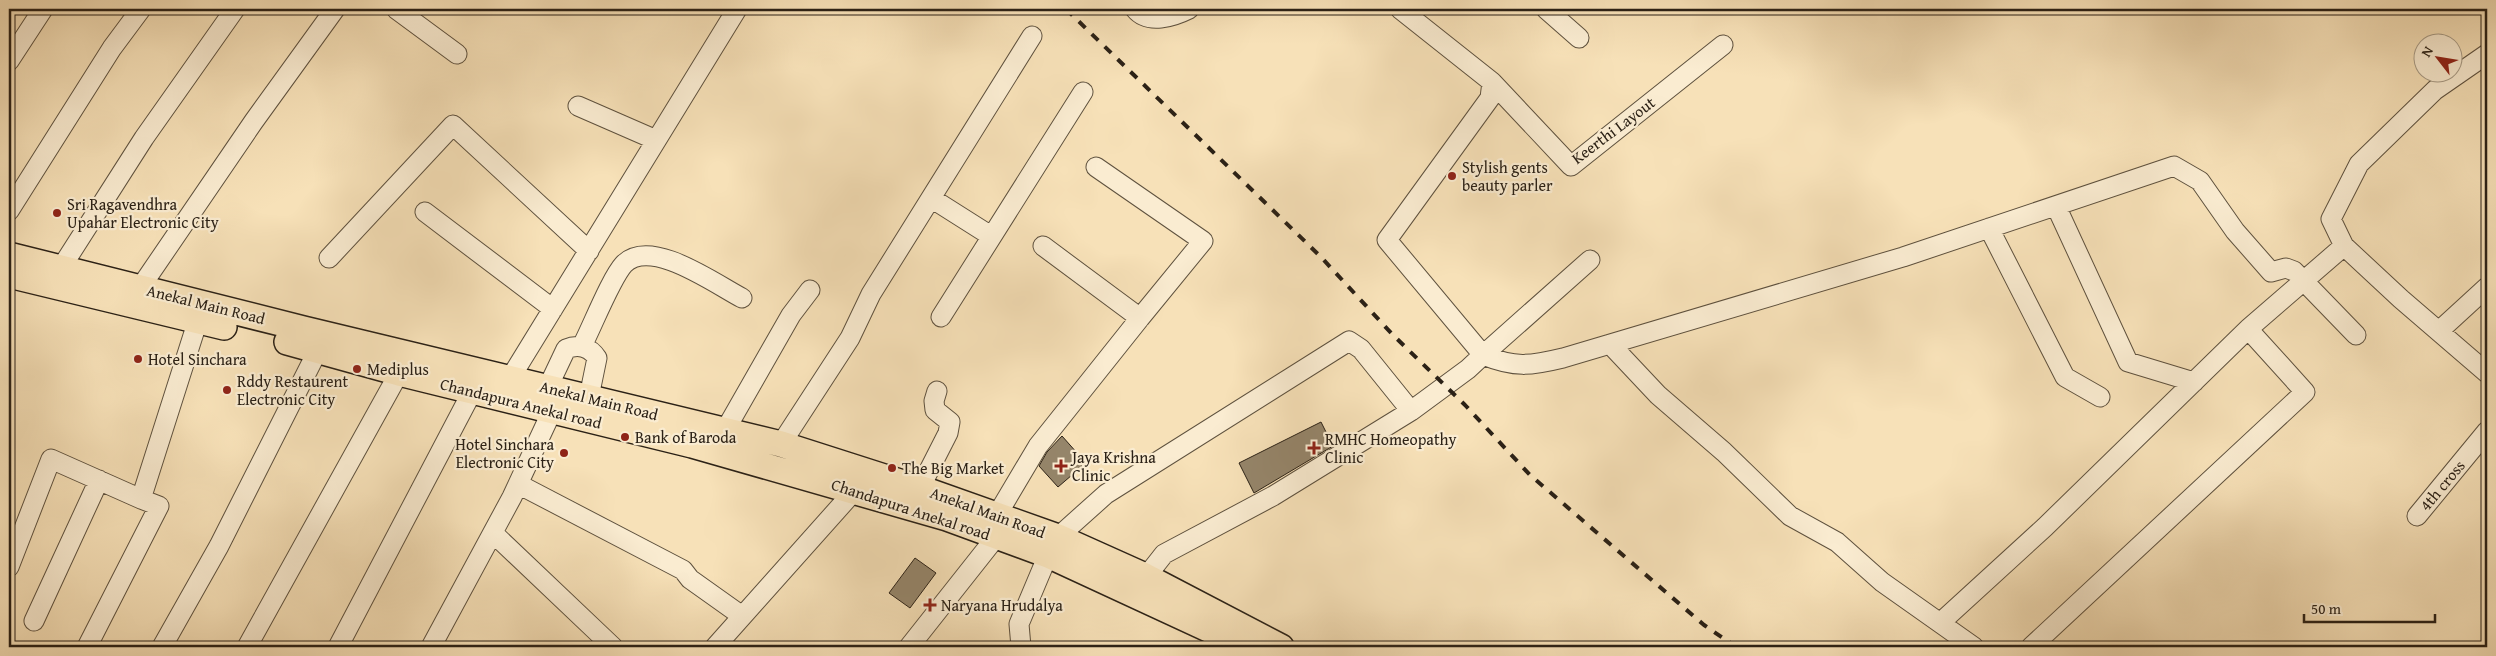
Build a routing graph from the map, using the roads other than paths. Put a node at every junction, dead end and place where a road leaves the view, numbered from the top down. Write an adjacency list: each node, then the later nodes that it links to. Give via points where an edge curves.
1 (43, 9): 16 (street)
2 (141, 9): 24 (street, via 112,48)
3 (234, 9): 34 (street, via 144,138)
4 (335, 9): 38 (street)
5 (396, 9): 14 (street)
6 (737, 9): 20 (street)
7 (1134, 9): 8 (street, via 1152,18 1172,18)
8 (1189, 9)
9 (1400, 9): 17 (street, Keerthi Layout)
10 (1546, 9): 12 (street)
11 (1032, 36): 22 (street)
12 (1579, 38)
13 (1723, 45): 17 (street, Keerthi Layout, via 1571,166)
14 (457, 54)
15 (2487, 54): 29 (street, via 2435,90 2359,164 2331,219)
16 (9, 61)
17 (1491, 90): 51 (street, via 1387,240)
18 (1083, 92): 27 (street)
19 (578, 106): 20 (street)
20 (656, 140): 30 (street)
21 (1096, 167): 43 (street, via 1203,241)
22 (931, 198): 27 (street); 64 (street, via 871,294 850,338)
23 (2056, 206): 26 (street); 36 (street, via 2174,166 2200,181 2235,230 2271,272 2286,268); 54 (street, via 2128,362)
24 (9, 211)
25 (424, 212): 41 (street)
26 (1988, 228): 48 (street, via 1903,257); 59 (street, via 2065,377)
27 (991, 236): 42 (street)
28 (1043, 246): 43 (street)
29 (2344, 246): 36 (street); 46 (street)
30 (589, 251): 32 (street, via 453,126); 41 (street)
31 (9, 255): 34 (main road, Anekal Main Road)
32 (329, 258)
33 (1590, 260): 51 (street)
34 (60, 268): 38 (main road, Anekal Main Road)
35 (9, 275): 44 (main road, Chandapura Anekal road)
36 (2303, 280): 45 (street); 47 (street)
37 (2487, 287): 46 (street)
38 (140, 288): 55 (main road, Anekal Main Road)
39 (810, 290): 63 (street, via 791,315)
40 (742, 298): 49 (street, via 679,264 652,255 634,256 619,269)
41 (553, 309): 55 (street)
42 (941, 317)
43 (1140, 318): 71 (street, via 1038,446)
44 (198, 320): 50 (main road, Chandapura Anekal road); 69 (street)
45 (2248, 329): 54 (street); 91 (street, via 2305,392)
46 (2439, 331): 53 (street)
47 (2356, 335)
48 (1610, 344): 51 (street, via 1535,365 1502,363); 78 (street, via 1658,395 1724,452 1790,516 1838,542 1882,582)
49 (582, 346): 58 (street, via 597,358); 60 (street, via 566,349)
50 (318, 350): 52 (main road, Chandapura Anekal road); 80 (street, via 219,546)
51 (1484, 355): 61 (street)
52 (399, 373): 56 (main road, Chandapura Anekal road); 81 (street)
53 (2487, 373)
54 (2194, 382): 78 (street)
55 (507, 388): 56 (main road, Chandapura Anekal road); 60 (main road, Anekal Main Road)
56 (473, 390): 82 (street)
57 (937, 391): 67 (street, via 935,410 950,422)
58 (589, 397): 60 (main road, Anekal Main Road); 63 (main road, Anekal Main Road)
59 (2100, 397)
60 (550, 399): 63 (main road, Chandapura Anekal road); 66 (street)
61 (1410, 411): 73 (street, via 1361,350 1349,341 1106,494); 75 (street, via 1273,496 1164,554)
62 (2487, 431): 70 (street, 4th cross)
63 (719, 441): 64 (main road, Anekal Main Road); 68 (main road, Chandapura Anekal road)
64 (782, 444): 67 (main road, Anekal Main Road)
65 (99, 480): 69 (street); 74 (street, via 52,459); 77 (street)
66 (518, 484): 72 (street); 76 (street, via 683,570 690,579)
67 (920, 488): 71 (main road, Anekal Main Road)
68 (855, 490): 71 (main road, Chandapura Anekal road, via 947,518); 76 (street)
69 (141, 499): 79 (street, via 160,506)
70 (2417, 516)
71 (997, 526): 73 (main road, Anekal Main Road); 86 (street)
72 (493, 533): 83 (street); 84 (street)
73 (1053, 546): 75 (main road, Anekal Main Road); 87 (street, via 1020,624)
74 (9, 567)
75 (1140, 585): 88 (main road); 89 (main road, Anekal Main Road)
76 (742, 616): 85 (street)
77 (34, 621)
78 (1940, 623): 90 (street)
79 (87, 647)
80 (162, 647)
81 (247, 647)
82 (338, 647)
83 (431, 647)
84 (613, 647)
85 (715, 647)
86 (910, 647)
87 (1021, 647)
88 (1247, 647)
89 (1281, 647)
90 (1974, 647)
91 (2031, 647)

